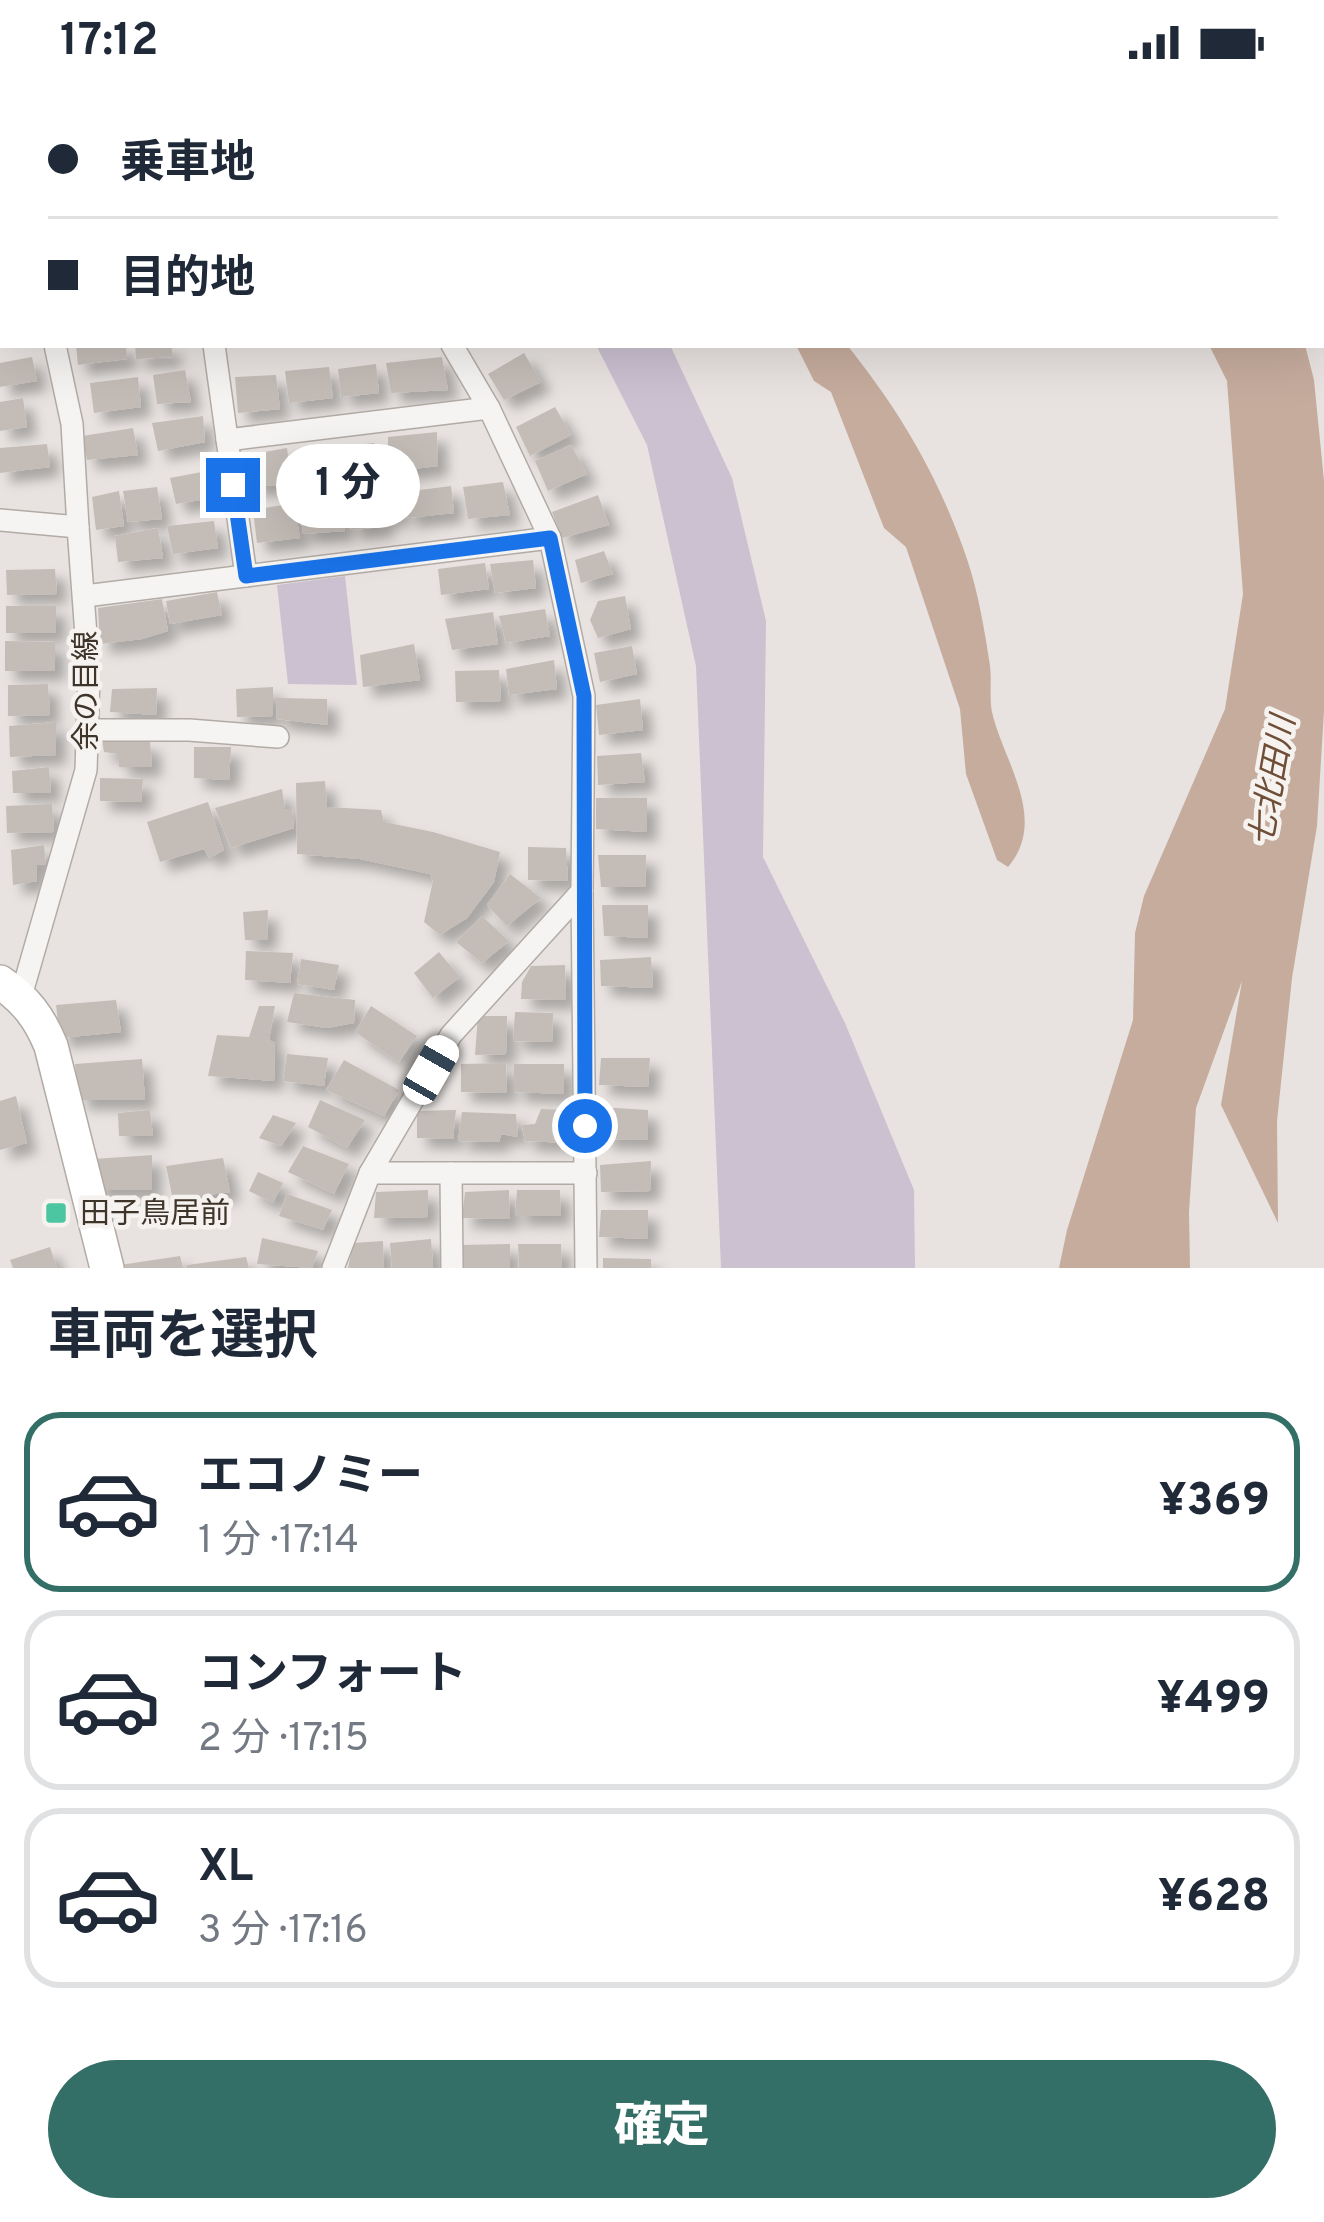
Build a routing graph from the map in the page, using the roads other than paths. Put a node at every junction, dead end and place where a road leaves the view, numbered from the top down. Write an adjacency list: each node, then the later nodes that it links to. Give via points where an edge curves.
1 (57, 348): 7 (street, 余の目線, via 72,424)
2 (214, 348): 5 (street)
3 (454, 348): 4 (street)
4 (489, 408): 5 (street); 8 (street)
5 (227, 440): 9 (street)
6 (0, 520): 7 (street)
7 (78, 527): 10 (street, 余の目線)
8 (550, 538): 9 (street); 13 (street, via 584,696)
9 (246, 576): 10 (street)
10 (85, 596): 11 (street, 余の目線)
11 (90, 730): 12 (street); 14 (street, 余の目線, via 86,770)
12 (278, 737)
13 (582, 891): 15 (street, via 452,1035); 17 (street)
14 (10, 989): 18 (main road, via 39,1018 51,1046)
15 (370, 1173): 16 (street); 19 (street)
16 (451, 1173): 17 (street); 20 (street)
17 (586, 1173): 21 (street)
18 (107, 1268)
19 (333, 1268)
20 (452, 1268)
21 (586, 1268)

